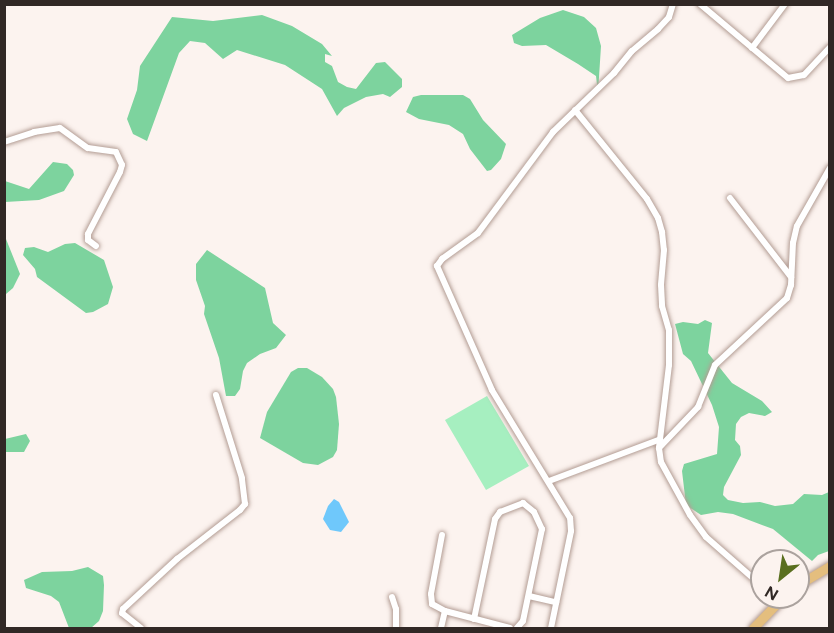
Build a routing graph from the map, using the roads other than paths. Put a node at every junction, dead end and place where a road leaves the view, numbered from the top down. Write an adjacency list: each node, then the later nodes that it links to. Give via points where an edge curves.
1 (673, 4): 6 (street, via 669,17 658,29)
2 (785, 4): 5 (street)
3 (702, 5): 5 (street)
4 (830, 47): 5 (street, via 804,75 792,78)
5 (752, 48)
6 (575, 110): 13 (street, via 646,199 662,232 662,306 669,330 669,365); 14 (street, via 544,143 478,233 437,266 492,390)
7 (4, 142): 10 (street, via 60,128 88,148 116,152 122,165 120,172 88,234 88,240)
8 (830, 168): 11 (street, via 797,226)
9 (730, 198): 11 (street)
10 (96, 246)
11 (792, 278): 13 (street, via 787,298 715,364 698,407)
12 (216, 395): 26 (street, via 242,478 245,504 177,559 122,612)
13 (659, 444): 14 (street); 17 (street, via 661,462 690,514 706,537)
14 (549, 481): 21 (street, via 572,525)
15 (442, 535): 23 (street, via 430,600)
16 (830, 566): 18 (main road)
17 (750, 576)
18 (810, 578)
19 (529, 596): 21 (street); 24 (street, via 542,529 534,512 522,503 500,512 495,519); 30 (street, via 523,621)
20 (392, 597): 27 (street)
21 (556, 602): 31 (street)
22 (769, 609): 32 (main road)
23 (445, 611): 24 (street); 28 (street)
24 (474, 619): 25 (street)
25 (491, 626): 29 (street)
26 (141, 628)
27 (396, 628)
28 (441, 628)
29 (510, 628)
30 (517, 628)
31 (551, 628)
32 (753, 628)

